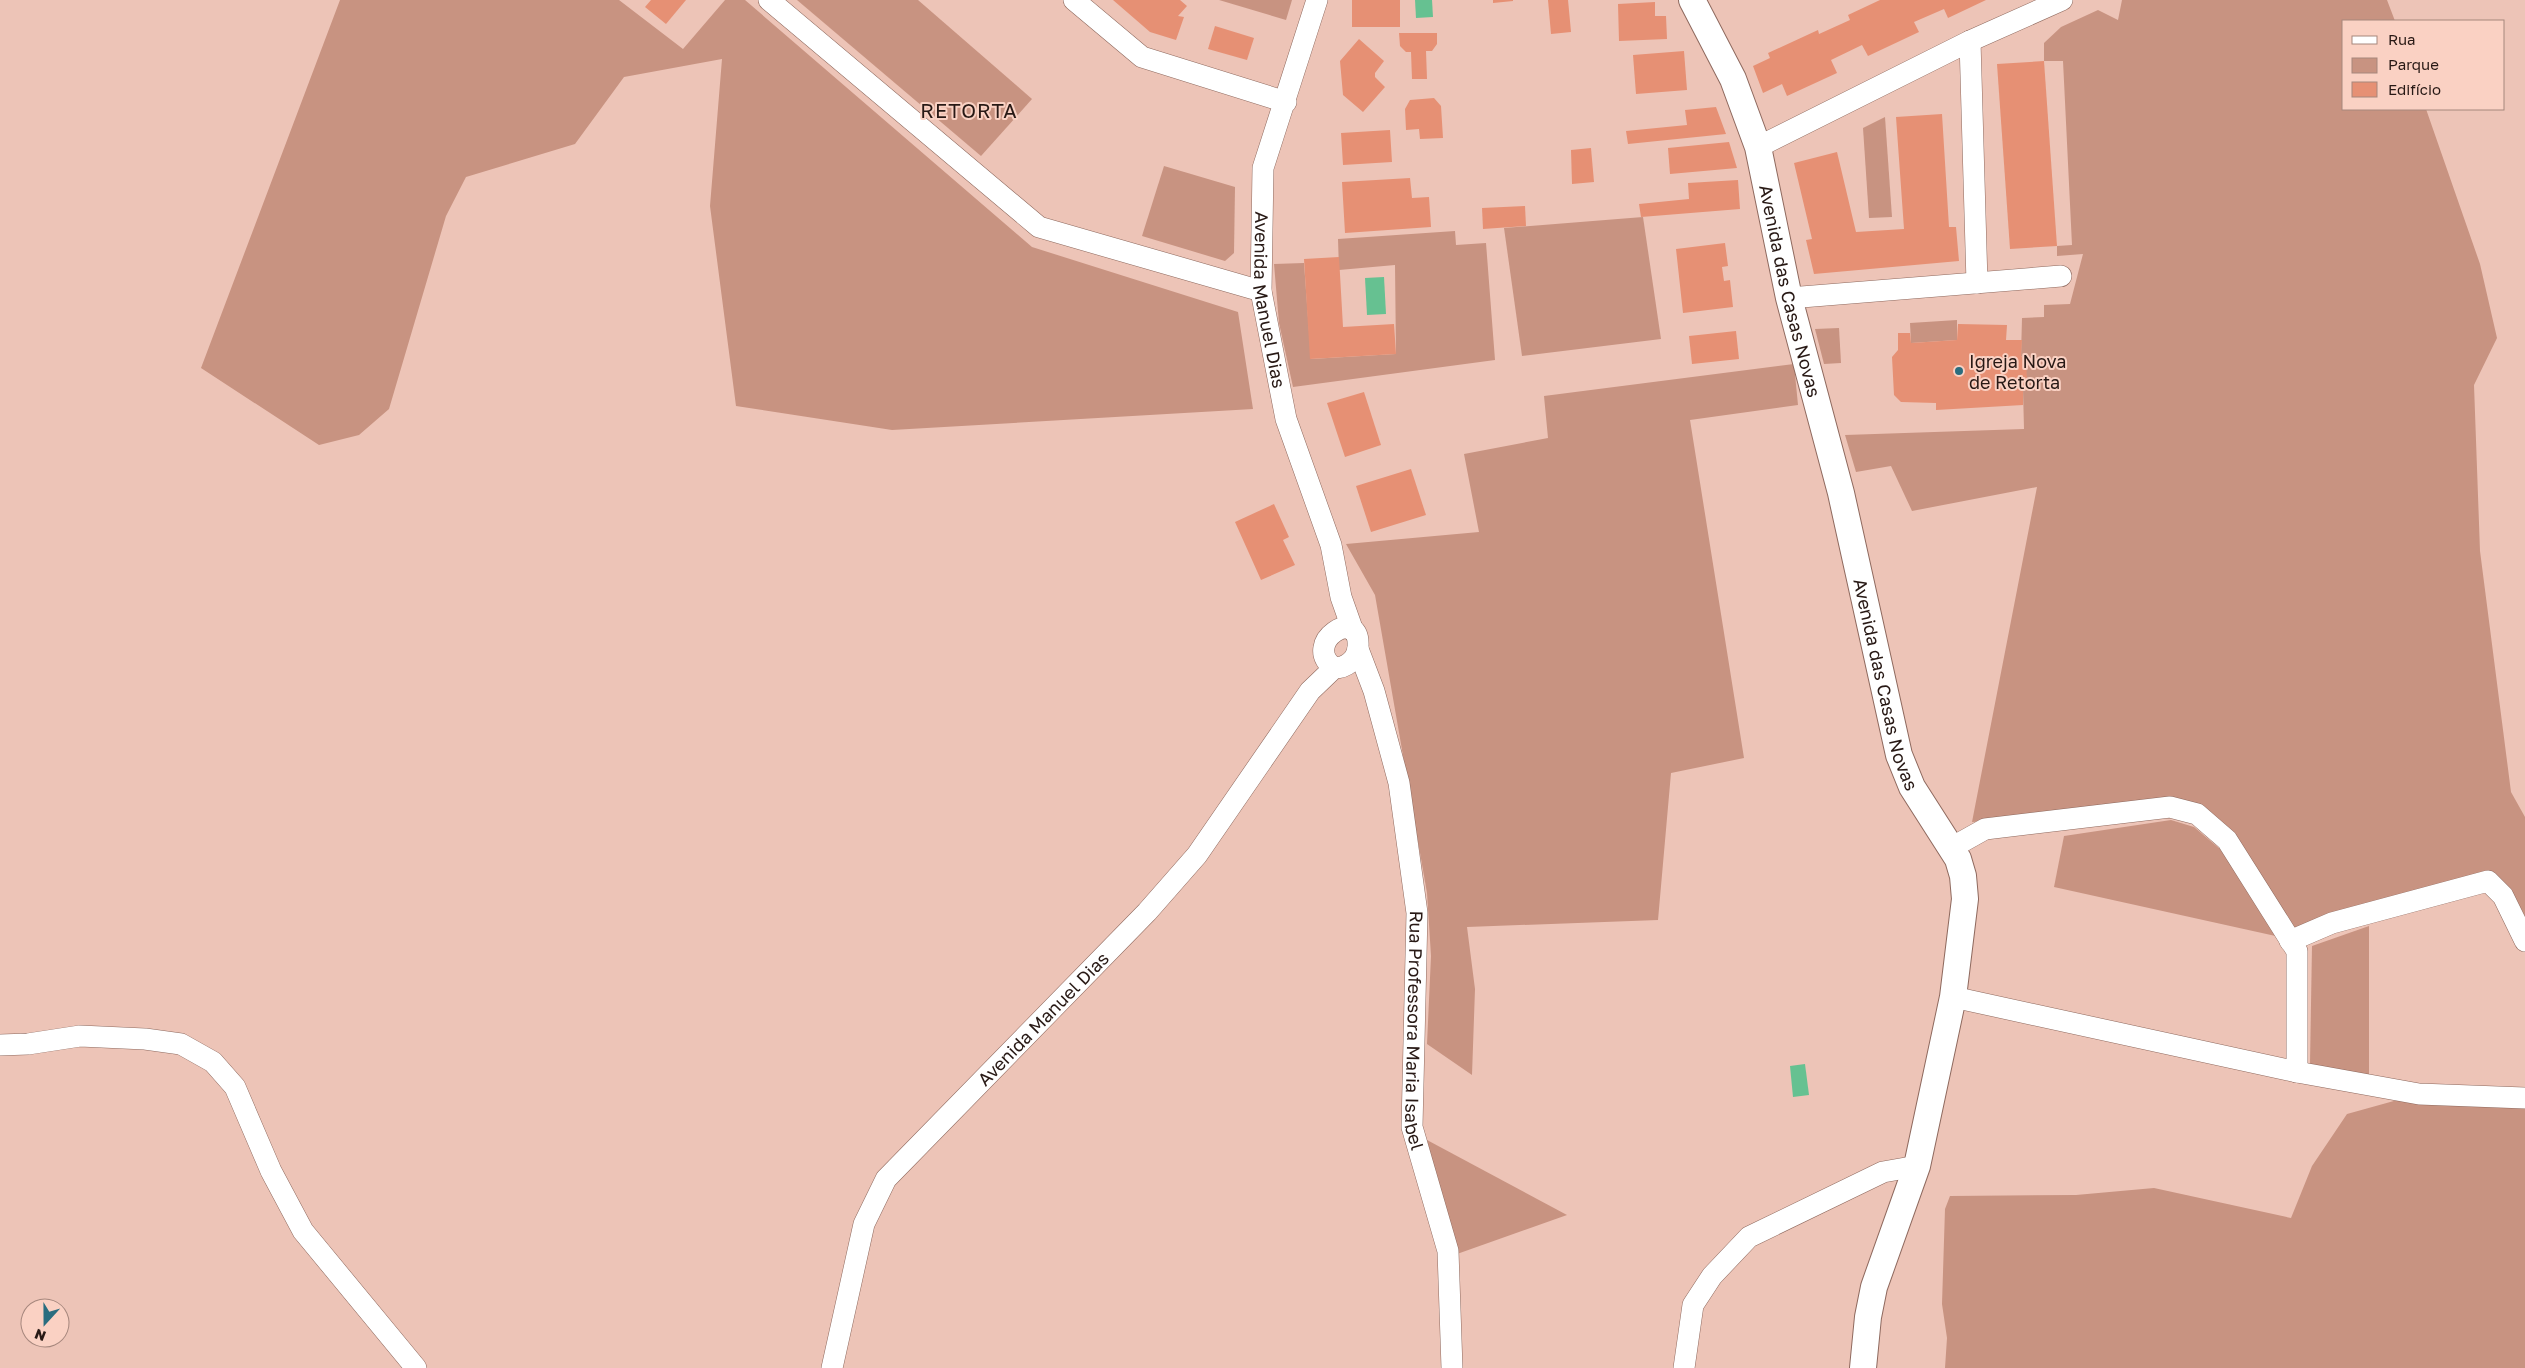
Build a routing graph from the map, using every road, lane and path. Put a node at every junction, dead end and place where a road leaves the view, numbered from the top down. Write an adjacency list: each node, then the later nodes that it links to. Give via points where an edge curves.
1 (769, 0): 11 (street, via 1039,227)
2 (1074, 0): 7 (street, via 1142,57)
3 (1317, 0): 7 (street, Avenida Manuel Dias)
4 (1692, 0): 8 (street, Avenida das Casas Novas, via 1733,79)
5 (2062, 0): 6 (street)
6 (1970, 41): 8 (street); 10 (street)
7 (1286, 102): 11 (street, Avenida Manuel Dias, via 1263,168)
8 (1758, 148): 12 (street, Avenida das Casas Novas)
9 (2060, 276): 10 (street)
10 (1977, 283): 12 (street)
11 (1261, 292): 13 (street, Avenida Manuel Dias, via 1286,419 1331,545)
12 (1789, 298): 19 (street, Avenida das Casas Novas, via 1841,493 1899,755 1912,787)
13 (1341, 597): 14 (street, Avenida Manuel Dias); 15 (street, Avenida Manuel Dias)
14 (1356, 640): 15 (street, via 1346,626 1338,628); 16 (street, Avenida Manuel Dias, via 1353,660); 18 (street, Rua Professora Maria Isabel)
15 (1327, 641): 16 (street, via 1325,655 1329,664); 17 (street, Avenida Manuel Dias)
16 (1338, 668): 17 (street, Avenida Manuel Dias); 18 (street)
17 (1310, 691): 28 (street, Avenida Manuel Dias, via 1197,855 1147,912 886,1179 864,1224)
18 (1374, 691): 29 (street, Rua Professora Maria Isabel, via 1399,783 1416,913 1412,1127 1448,1251)
19 (1951, 848): 20 (street, via 1985,829 2170,807 2198,814 2228,840); 22 (street, Avenida das Casas Novas, via 1963,876 1965,900)
20 (2290, 941): 21 (street, via 2332,923 2488,881 2503,896); 24 (street, via 2296,952)
21 (2525, 941)
22 (1953, 997): 24 (street); 26 (street, Avenida das Casas Novas)
23 (0, 1045): 27 (street, via 80,1036 145,1039 180,1044 213,1062 235,1087 271,1170 304,1231)
24 (2297, 1072): 25 (street, via 2419,1094)
25 (2525, 1098)
26 (1917, 1166): 30 (street, via 1883,1172 1749,1237 1712,1276 1693,1306); 31 (street, Avenida das Casas Novas, via 1874,1287)
27 (416, 1368)
28 (832, 1368)
29 (1452, 1368)
30 (1684, 1368)
31 (1863, 1368)

